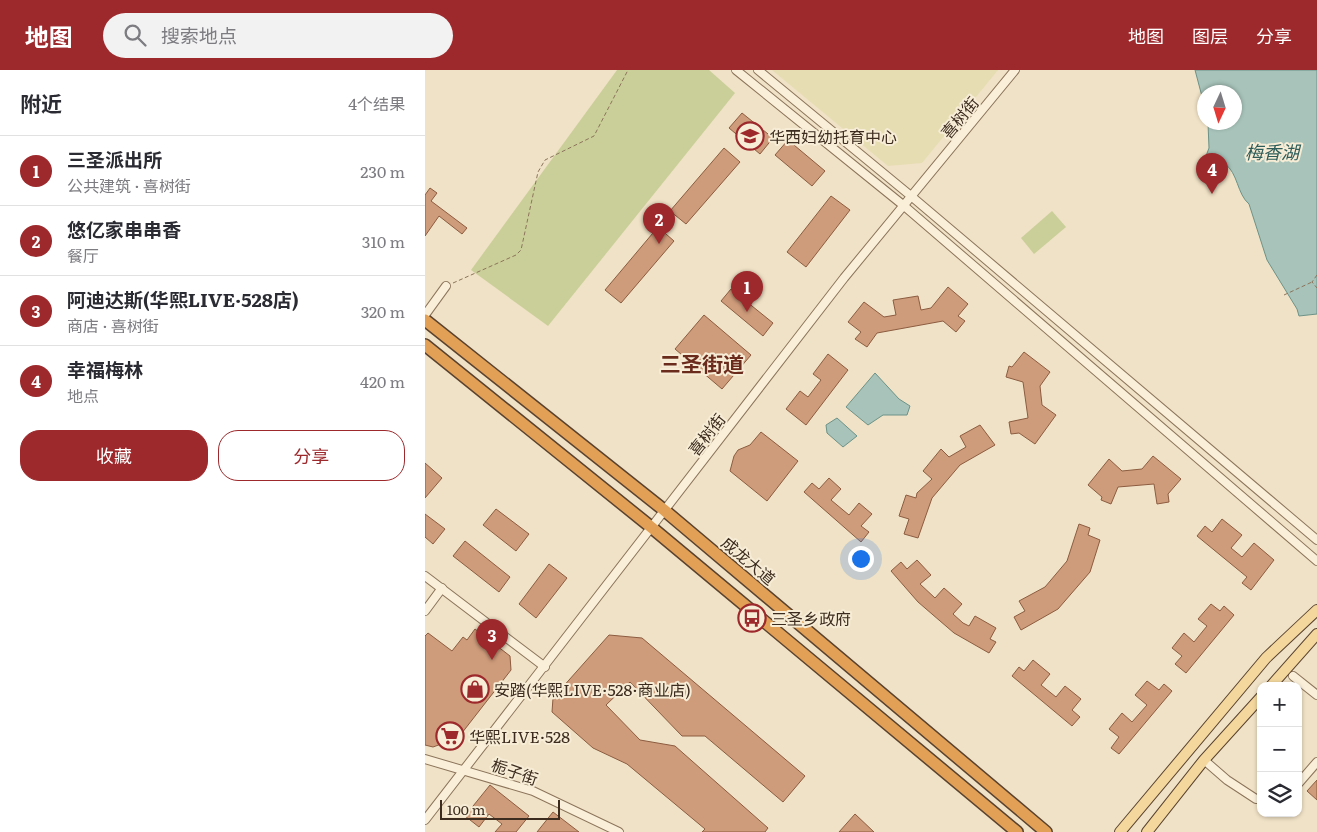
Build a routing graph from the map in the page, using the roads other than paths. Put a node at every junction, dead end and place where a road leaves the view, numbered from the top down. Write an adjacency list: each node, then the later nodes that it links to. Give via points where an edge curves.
1 (736, 70): 5 (street)
2 (757, 70): 4 (street)
3 (1015, 70): 4 (street, 喜树街)
4 (911, 196): 5 (street, 喜树街); 12 (street)
5 (903, 205): 10 (street, 喜树街); 13 (street)
6 (446, 286): 7 (street)
7 (425, 315)
8 (425, 320): 10 (highway, 成龙大道)
9 (425, 344): 11 (highway)
10 (664, 510): 11 (street, 喜树街); 33 (highway, 成龙大道)
11 (651, 527): 19 (street, 喜树街); 32 (highway)
12 (1317, 540)
13 (1317, 561)
14 (425, 576): 15 (street)
15 (442, 588): 17 (street); 19 (street)
16 (1317, 610): 34 (main road, via 1266,658)
17 (425, 611)
18 (1317, 634): 21 (main road)
19 (545, 667): 27 (street, 喜树街)
20 (1293, 676): 22 (street)
21 (1275, 682)
22 (1316, 694)
23 (1257, 701): 25 (main road)
24 (425, 759): 27 (street, 栀子街)
25 (1204, 760): 29 (street); 35 (main road)
26 (1317, 762): 28 (street)
27 (464, 769): 30 (street, 喜树街); 31 (street, 栀子街, via 533,791)
28 (1302, 779)
29 (1257, 799)
30 (425, 820)
31 (619, 832)
32 (1017, 832)
33 (1046, 832)
34 (1120, 832)
35 (1147, 832)

